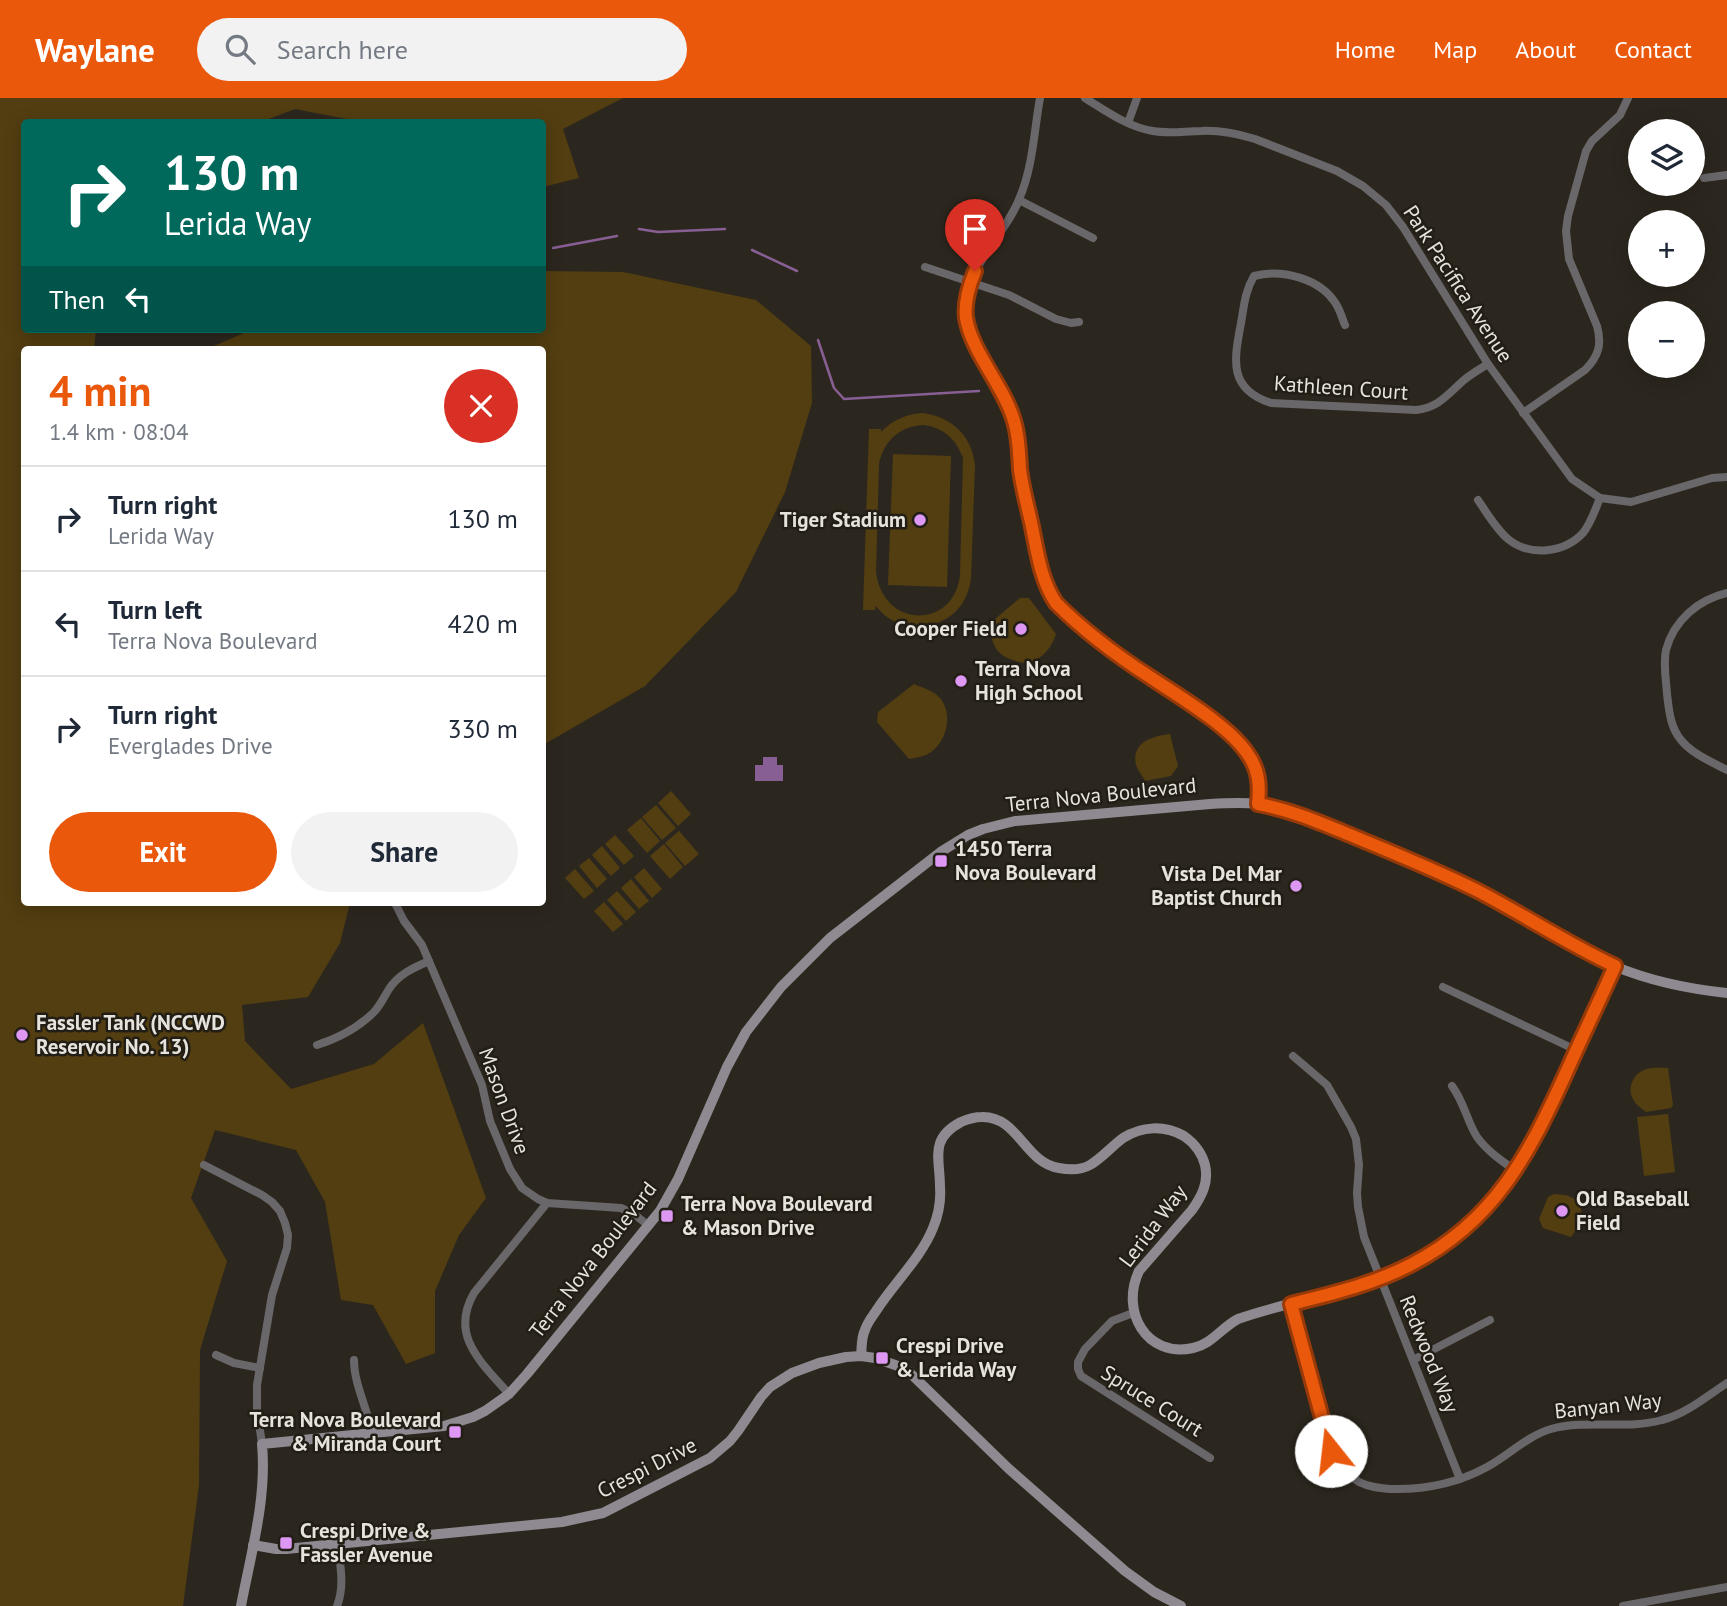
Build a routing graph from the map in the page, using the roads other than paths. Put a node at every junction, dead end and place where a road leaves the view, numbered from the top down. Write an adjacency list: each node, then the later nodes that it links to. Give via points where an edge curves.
1 (1040, 98): 8 (street)
2 (1085, 98): 5 (street, Park Pacifica Avenue)
3 (1137, 98): 5 (street)
4 (1628, 98): 15 (street, via 1620,115 1586,151 1566,231 1569,259 1600,336 1597,354 1585,370)
5 (1128, 123): 14 (street, Park Pacifica Avenue, via 1164,132 1242,135 1337,171 1375,194 1395,216)
6 (1727, 175): 7 (street)
7 (1705, 178)
8 (1020, 200): 9 (street); 11 (street)
9 (1093, 238)
10 (925, 267): 11 (street)
11 (971, 281): 12 (street, via 1056,319); 21 (street, via 967,319 1017,430 1023,484 1049,592 1065,612 1239,743 1258,774)
12 (1079, 322)
13 (1345, 325): 14 (street, Kathleen Court, via 1320,287 1286,275 1254,276 1247,287 1236,346 1236,365 1246,390 1271,403 1426,409)
14 (1488, 364): 15 (street, Park Pacifica Avenue)
15 (1523, 413): 17 (street, Park Pacifica Avenue, via 1572,479)
16 (1727, 477): 17 (street, Park Pacifica Avenue, via 1631,502)
17 (1600, 498): 18 (street, via 1588,526 1575,540 1539,551 1508,539)
18 (1478, 500)
19 (1727, 593): 20 (street, via 1700,603 1682,619 1670,639 1665,662 1676,733 1693,751)
20 (1727, 770)
21 (1258, 804): 24 (street, Terra Nova Boulevard, via 1307,817 1438,872); 34 (street, Terra Nova Boulevard, via 1015,821 968,835 942,851 830,938 763,1009 736,1049 678,1180)
22 (396, 906): 23 (street, Mason Drive)
23 (429, 961): 27 (street, via 394,981 372,1014 350,1032); 33 (street, Mason Drive, via 482,1085 490,1121 510,1168 522,1188)
24 (1615, 966): 26 (street, Terra Nova Boulevard, via 1665,982); 28 (street)
25 (1443, 987): 28 (street)
26 (1727, 993)
27 (317, 1045)
28 (1576, 1050): 32 (street)
29 (1293, 1056): 35 (street, Redwood Way, via 1327,1085 1351,1127 1359,1151 1360,1222)
30 (1452, 1086): 32 (street, via 1478,1137)
31 (204, 1165): 43 (street, via 272,1202 285,1223 287,1248 272,1295)
32 (1516, 1171): 35 (street, via 1458,1235 1413,1264)
33 (547, 1203): 34 (street, via 621,1208); 45 (street, via 474,1293 465,1314 472,1352)
34 (649, 1226): 45 (street, Terra Nova Boulevard)
35 (1380, 1278): 36 (street); 42 (street, Redwood Way)
36 (1291, 1304): 37 (street, via 1238,1319 1208,1342 1182,1349 1154,1341); 49 (street, Banyan Way, via 1327,1441 1342,1469 1360,1483 1381,1488 1431,1488)
37 (1133, 1313): 40 (street, Lerida Way, via 1132,1292 1139,1271 1205,1188 1205,1164 1194,1144 1174,1131 1143,1129 1088,1166 1055,1168 1035,1156 1001,1121 975,1118 961,1122 940,1144 936,1220 928,1240 865,1328); 48 (street, Spruce Court, via 1112,1321 1086,1349 1078,1362 1081,1376)
38 (1490, 1320): 42 (street)
39 (216, 1355): 43 (street)
40 (861, 1356): 50 (street, Crespi Drive, via 819,1363 780,1380 761,1397 730,1441 710,1458 603,1513 562,1522); 55 (street, Crespi Drive, via 909,1372 1009,1469 1125,1571)
41 (354, 1360): 46 (street)
42 (1413, 1360): 49 (street, Redwood Way)
43 (260, 1368): 47 (street, via 257,1410)
44 (1727, 1383): 49 (street, Banyan Way, via 1661,1421 1543,1431)
45 (509, 1394): 46 (street, Terra Nova Boulevard, via 459,1422)
46 (372, 1434): 47 (street, Terra Nova Boulevard)
47 (262, 1444): 51 (street, via 263,1484)
48 (1210, 1458)
49 (1460, 1479)
50 (338, 1544): 51 (street, Crespi Drive, via 286,1549); 54 (street, via 342,1593)
51 (253, 1545): 53 (street)
52 (1727, 1587): 56 (street)
53 (241, 1606)
54 (338, 1606)
55 (1181, 1606)
56 (1623, 1606)

